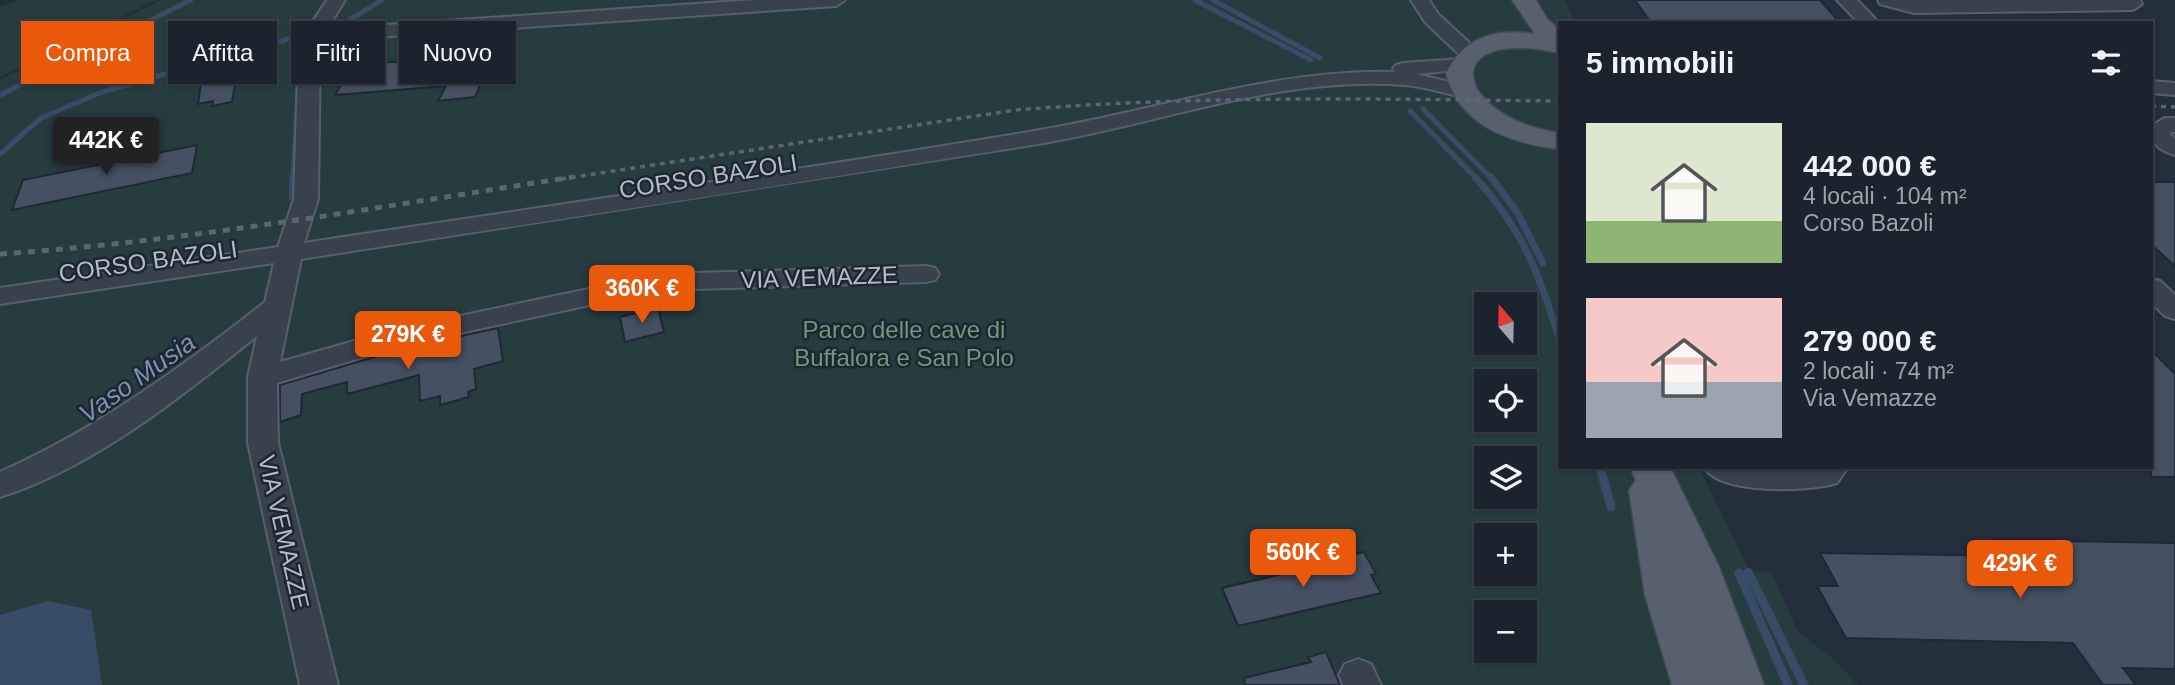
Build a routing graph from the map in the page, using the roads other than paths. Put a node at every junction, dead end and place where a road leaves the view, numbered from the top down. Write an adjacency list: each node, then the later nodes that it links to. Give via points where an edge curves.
1 (336, 0): 9 (street)
2 (836, 0): 12 (street)
3 (1420, 0): 13 (street, via 1429,18)
4 (1846, 0): 10 (street)
5 (1886, 0): 7 (street, via 1914,7)
6 (2127, 0): 7 (street, via 2133,4)
7 (1994, 2): 11 (street)
8 (1525, 3): 14 (main road, via 1522,22); 15 (main road)
9 (322, 21)
10 (1868, 21)
11 (2023, 21)
12 (385, 31)
13 (1447, 33): 14 (street); 17 (street)
14 (1503, 40): 16 (main road); 17 (main road)
15 (1558, 43)
16 (1558, 44)
17 (1465, 59): 18 (street); 22 (main road, via 1460,82)
18 (1413, 74): 22 (street); 28 (street, CORSO BAZOLI, via 1270,86 1070,132)
19 (308, 84): 28 (street, VIA VEMAZZE, via 306,199)
20 (2153, 87): 21 (street)
21 (2175, 89)
22 (1463, 91): 24 (main road, via 1481,112)
23 (2153, 112): 25 (street)
24 (1525, 135): 26 (main road); 27 (main road)
25 (2169, 139)
26 (1558, 141)
27 (1558, 165)
28 (291, 248): 30 (street, CORSO BAZOLI); 32 (street, CORSO BAZOLI); 33 (street, VIA VEMAZZE)
29 (926, 274): 36 (street, VIA VEMAZZE, via 695,281 608,293 397,338)
30 (0, 282)
31 (2153, 290): 35 (street)
32 (0, 296)
33 (278, 306): 36 (street, VIA VEMAZZE); 41 (street, via 107,432)
34 (2153, 310): 35 (street)
35 (2175, 310)
36 (262, 377): 43 (street, VIA VEMAZZE, via 263,443)
37 (1648, 469): 42 (main road)
38 (1649, 469): 46 (main road, via 1698,567)
39 (1724, 469): 40 (street, via 1738,475 1816,477)
40 (1830, 469)
41 (0, 485)
42 (1667, 595): 44 (main road); 45 (main road, via 1696,631)
43 (319, 685)
44 (1695, 685)
45 (1715, 685)
46 (1741, 685)

